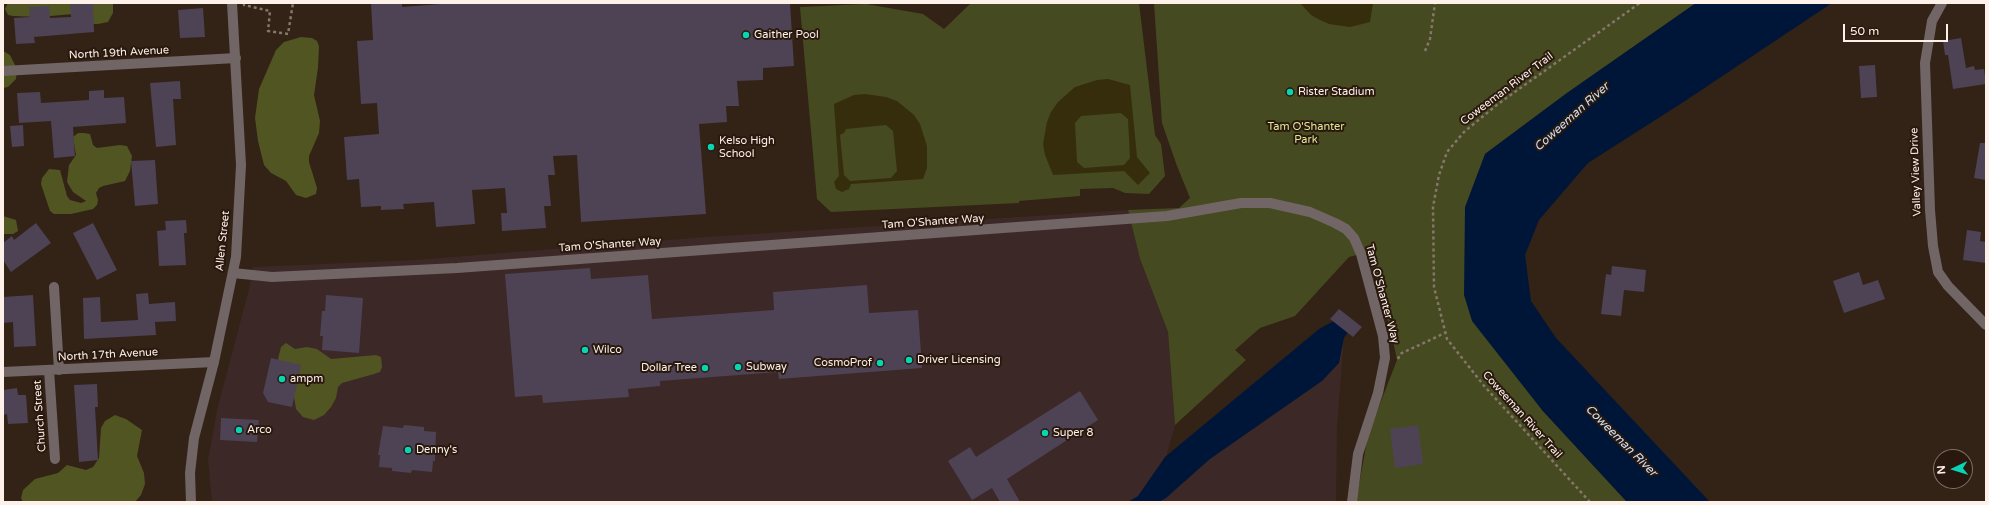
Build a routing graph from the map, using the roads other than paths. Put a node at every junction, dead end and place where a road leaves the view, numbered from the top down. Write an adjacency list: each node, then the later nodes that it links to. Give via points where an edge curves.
1 (232, 3): 3 (street, Allen Street)
2 (1942, 3): 7 (street, Valley View Drive, via 1932,21 1925,63 1933,246 1938,272)
3 (236, 58): 4 (street, North 19th Avenue); 5 (street, Allen Street, via 241,165)
4 (3, 71)
5 (233, 273): 8 (street, Allen Street); 13 (street, Tam O'Shanter Way, via 272,277 457,268 1167,216 1241,203 1270,203 1310,212 1346,229 1354,238 1361,254 1383,336 1385,358 1378,393 1358,454)
6 (54, 287): 9 (street, Church Street)
7 (1986, 325)
8 (214, 362): 9 (street, North 17th Avenue); 12 (street, Allen Street, via 192,454)
9 (54, 370): 10 (street, North 17th Avenue); 11 (street, Church Street)
10 (3, 372)
11 (55, 459)
12 (190, 502)
13 (1352, 502)

